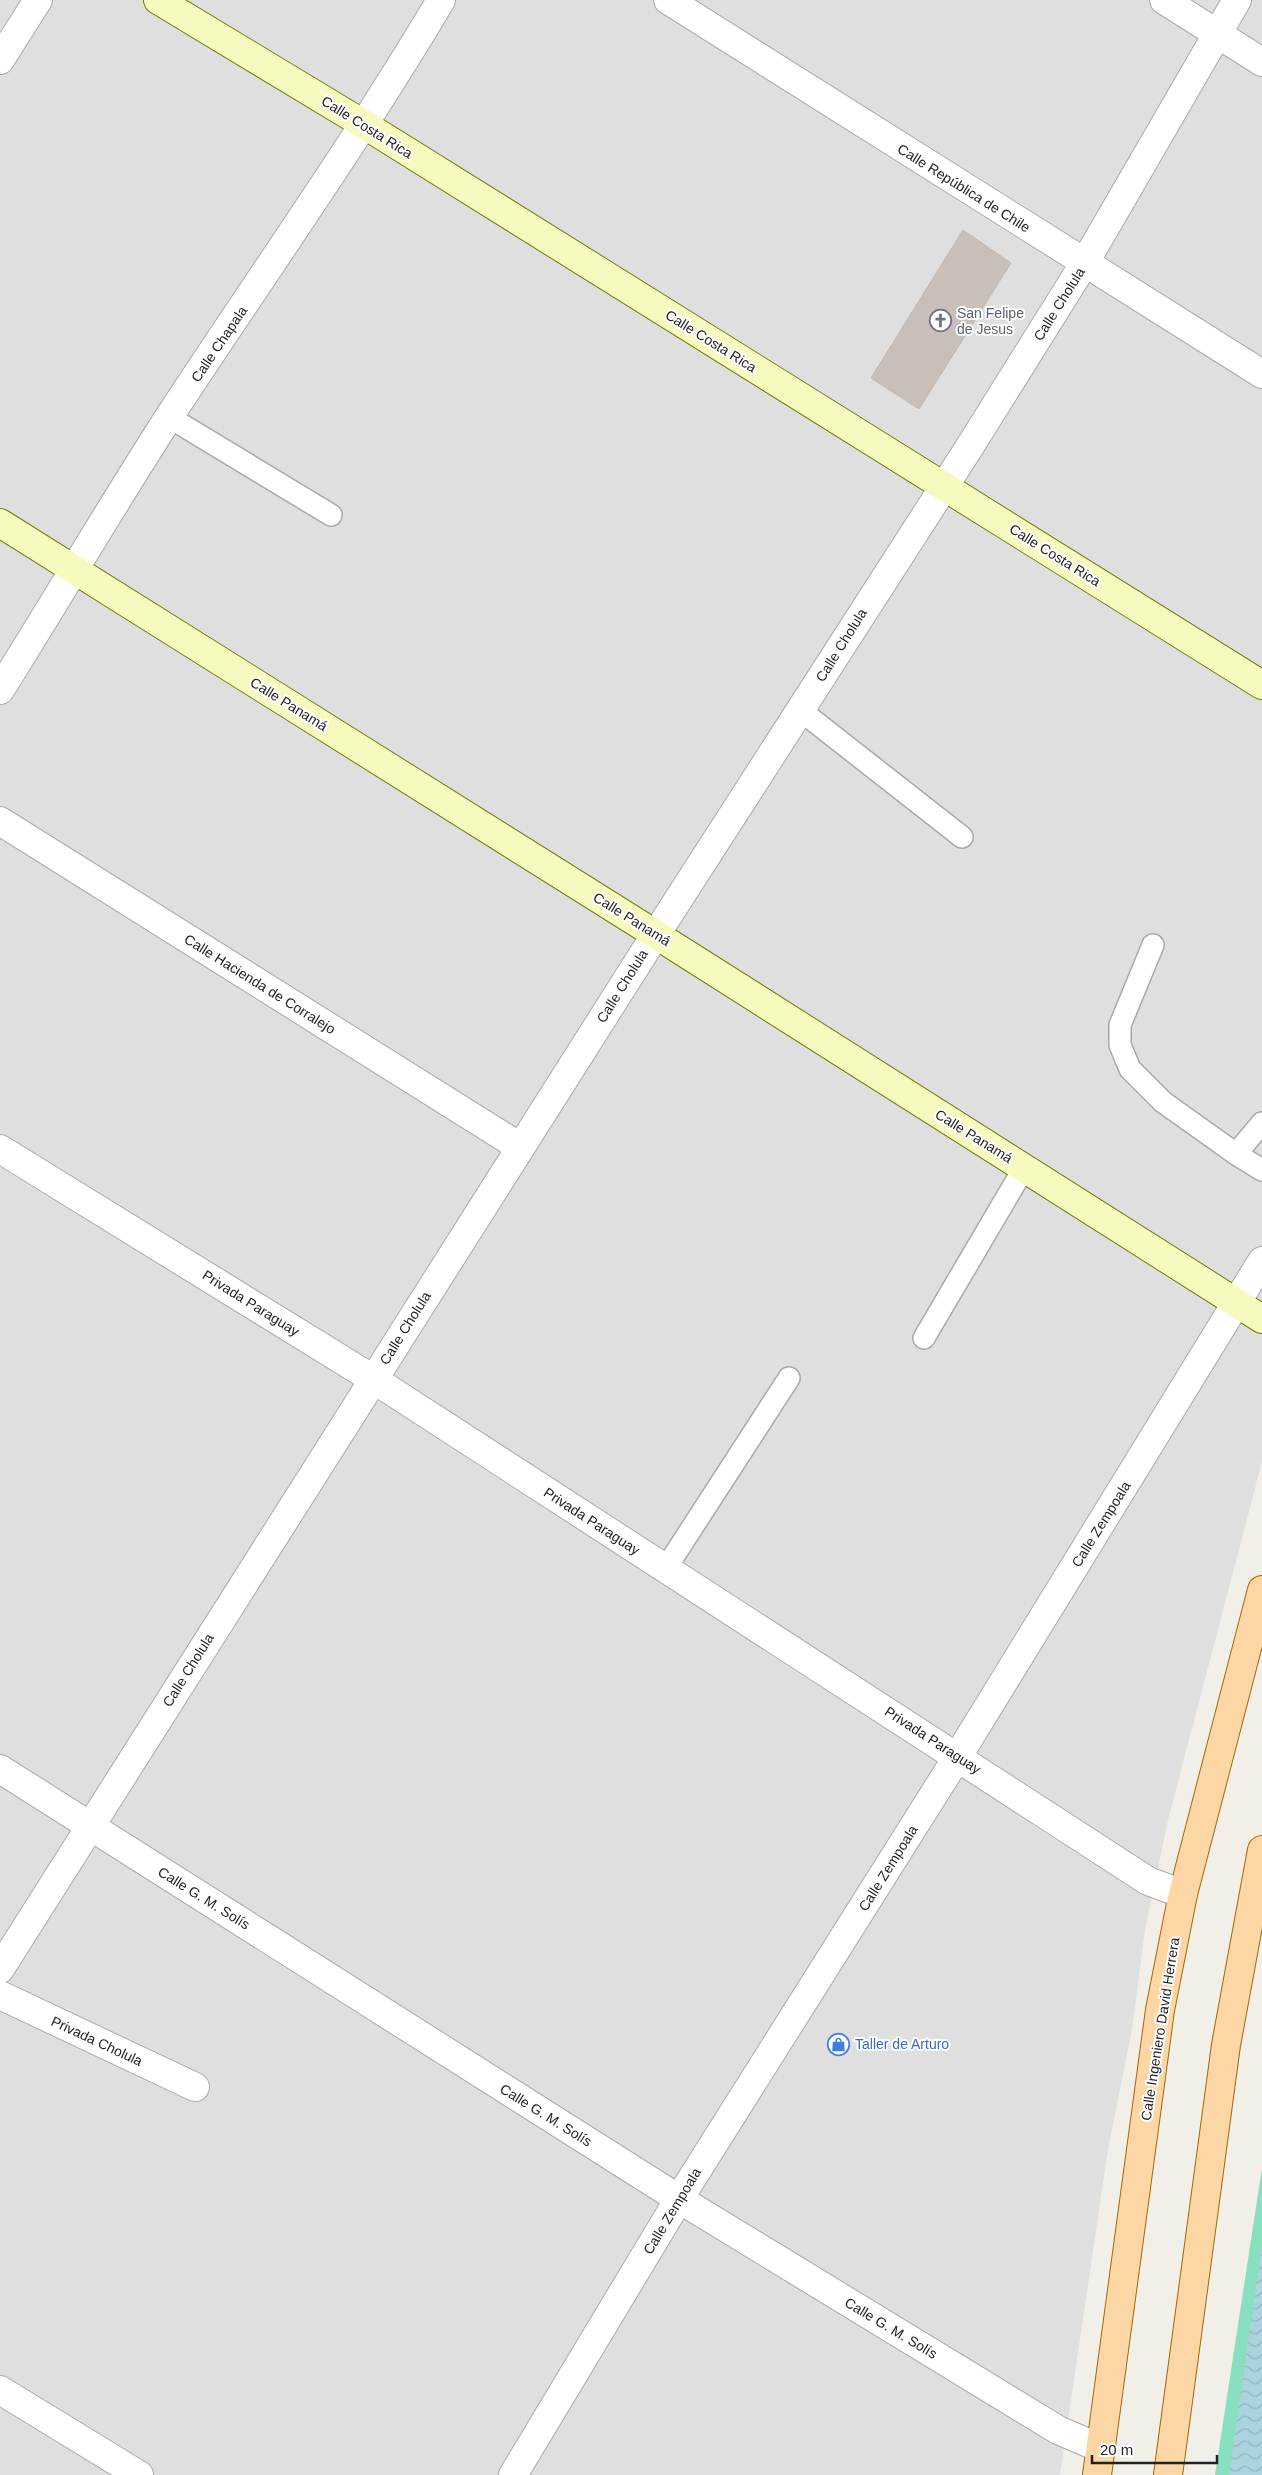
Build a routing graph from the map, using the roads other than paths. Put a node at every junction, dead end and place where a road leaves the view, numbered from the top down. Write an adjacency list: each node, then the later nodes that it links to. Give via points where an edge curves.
1 (38, 0): 8 (street)
2 (158, 0): 10 (street, Calle Costa Rica)
3 (441, 0): 10 (street, Calle Chapala)
4 (668, 0): 11 (street, Calle República de Chile)
5 (1164, 0): 7 (street)
6 (1237, 0): 7 (street, Calle Cholula)
7 (1218, 34): 9 (street); 11 (street, Calle Cholula)
8 (0, 60)
9 (1262, 62)
10 (364, 125): 13 (street, Calle Chapala); 14 (street, Calle Costa Rica)
11 (1084, 264): 12 (street, Calle República de Chile); 14 (street, Calle Cholula)
12 (1262, 374)
13 (169, 417): 15 (lane); 17 (street, Calle Chapala)
14 (944, 486): 18 (street, Calle Costa Rica); 20 (street, Calle Cholula)
15 (331, 515)
16 (0, 523): 17 (street, Calle Panamá)
17 (75, 568): 19 (street, Calle Chapala); 23 (street, Calle Panamá)
18 (1262, 685)
19 (0, 690)
20 (800, 710): 22 (lane); 23 (street, Calle Cholula)
21 (0, 821): 26 (street, Calle Hacienda de Corralejo)
22 (962, 837)
23 (656, 934): 26 (street, Calle Cholula); 29 (street, Calle Panamá)
24 (1153, 945): 28 (lane, via 1120,1025 1120,1045 1130,1069 1163,1102)
25 (1262, 1123): 28 (lane)
26 (520, 1147): 36 (street, Calle Cholula)
27 (0, 1149): 36 (street, Privada Paraguay)
28 (1236, 1154): 30 (lane)
29 (1024, 1168): 32 (street, Calle Panamá); 34 (lane)
30 (1262, 1170)
31 (1262, 1261): 32 (street, Calle Zempoala)
32 (1236, 1303): 33 (street, Calle Panamá); 39 (street, Calle Zempoala)
33 (1262, 1319)
34 (924, 1338)
35 (789, 1378): 37 (lane)
36 (373, 1379): 37 (street, Privada Paraguay); 41 (street, Calle Cholula)
37 (666, 1568): 39 (street, Privada Paraguay)
38 (1262, 1590): 43 (main road, Calle Ingeniero David Herrera)
39 (958, 1756): 43 (street, Privada Paraguay, via 1148,1881); 47 (street, Calle Zempoala)
40 (0, 1769): 41 (street, Calle G. M. Solís)
41 (89, 1825): 44 (street, Calle Cholula); 47 (street, Calle G. M. Solís)
42 (1262, 1850): 53 (main road, via 1226,2045)
43 (1183, 1894): 49 (main road, Calle Ingeniero David Herrera, via 1160,2010)
44 (0, 1968)
45 (0, 1996): 46 (street, Privada Cholula)
46 (194, 2087)
47 (679, 2199): 49 (street, Calle G. M. Solís, via 1058,2430); 51 (street, Calle Zempoala)
48 (0, 2390): 50 (street)
49 (1100, 2448): 52 (main road, Calle Ingeniero David Herrera)
50 (139, 2475)
51 (513, 2475)
52 (1097, 2475)
53 (1168, 2475)

